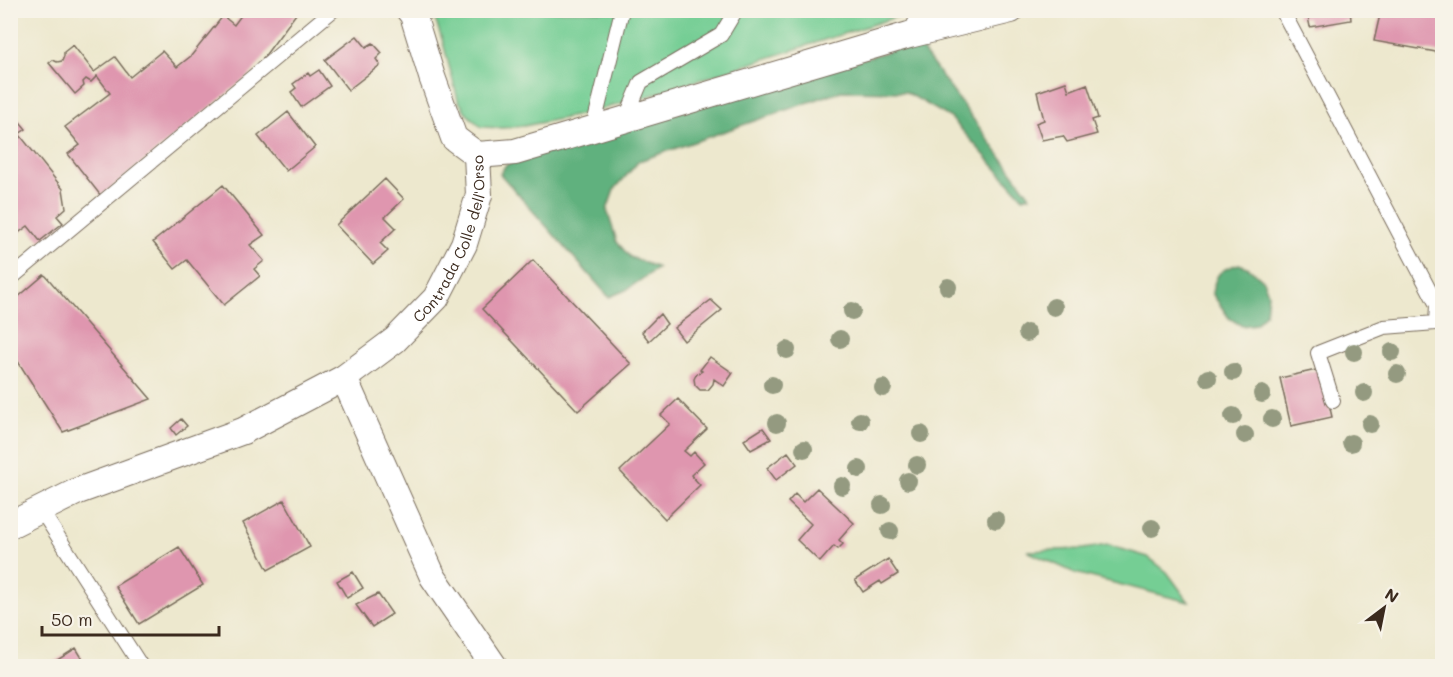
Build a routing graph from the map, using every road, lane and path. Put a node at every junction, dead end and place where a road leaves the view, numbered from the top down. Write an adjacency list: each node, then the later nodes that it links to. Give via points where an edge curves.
1 (333, 10): 12 (lane)
2 (622, 10): 10 (lane)
3 (736, 10): 9 (lane, via 721,35 641,82)
4 (921, 10): 8 (lane)
5 (1011, 10): 8 (street)
6 (1282, 10): 14 (lane, via 1437,305 1436,323 1384,327 1318,353)
7 (420, 12): 11 (street, Contrada Colle dell'Orso, via 432,77 454,138)
8 (909, 35): 9 (street)
9 (625, 120): 10 (street)
10 (593, 128): 11 (street, via 515,152)
11 (477, 155): 13 (street, Contrada Colle dell'Orso, via 479,195 464,244 436,298 395,340)
12 (10, 279)
13 (344, 378): 15 (street, Contrada Colle dell'Orso, via 243,431 78,491); 18 (street, via 433,578)
14 (1332, 401)
15 (40, 510): 16 (street, Contrada Colle dell'Orso); 17 (lane)
16 (10, 525)
17 (141, 666)
18 (494, 666)

